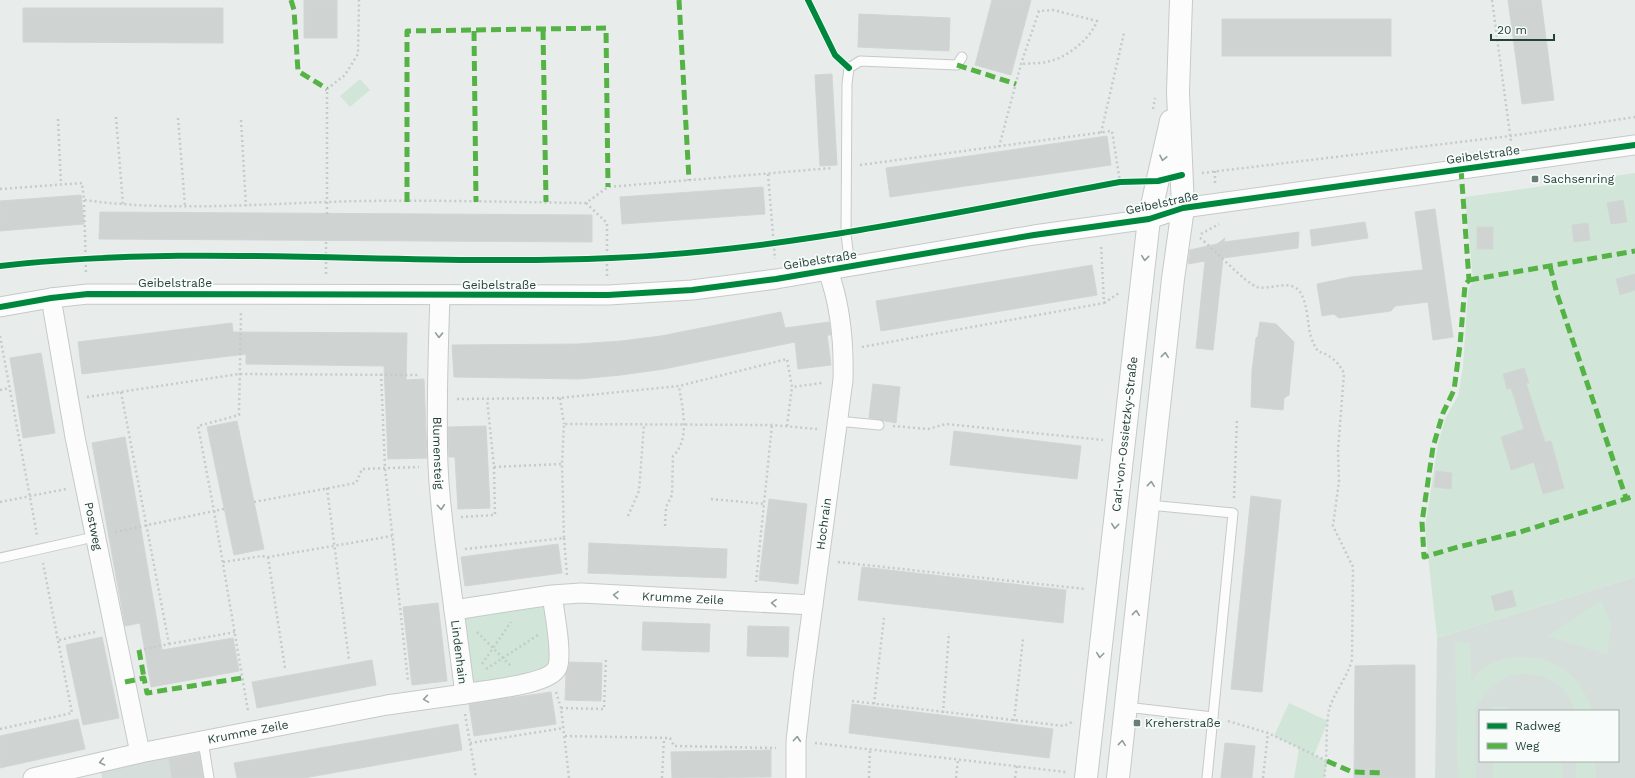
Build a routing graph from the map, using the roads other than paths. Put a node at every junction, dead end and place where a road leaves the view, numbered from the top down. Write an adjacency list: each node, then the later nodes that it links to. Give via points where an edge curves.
1 (1181, 0): 3 (street, Carl-von-Ossietzky-Straße)
2 (962, 57): 7 (lane, via 957,65 860,61 849,68 846,234)
3 (1178, 92): 5 (street, Carl-von-Ossietzky-Straße); 6 (street, Carl-von-Ossietzky-Straße, one-way to 6)
4 (1635, 145): 5 (street, Geibelstraße)
5 (1182, 213): 6 (street, Geibelstraße); 14 (street, Carl-von-Ossietzky-Straße, one-way to 5)
6 (1149, 219): 7 (street, Geibelstraße, via 1034,235); 25 (street, Carl-von-Ossietzky-Straße, one-way to 25)
7 (850, 267): 8 (street, Geibelstraße)
8 (828, 271): 9 (street, Geibelstraße, via 692,290 608,295); 13 (street, Hochrain, via 835,289 844,351)
9 (440, 296): 10 (street, Geibelstraße, via 88,294); 19 (street, Blumensteig, one-way to 19, via 437,375 438,466)
10 (51, 298): 11 (street, Geibelstraße); 15 (street, Postweg, via 84,485)
11 (0, 308)
12 (879, 425): 13 (lane)
13 (837, 426): 18 (street, Hochrain)
14 (1149, 505): 21 (street, Carl-von-Ossietzky-Straße, one-way to 14); 22 (lane, via 1233,513)
15 (90, 538): 16 (lane); 24 (street, Postweg, via 113,628)
16 (0, 558)
17 (560, 594): 18 (street, Krumme Zeile, one-way to 17); 19 (street, Lindenhain); 20 (street, Lindenhain, via 556,624 559,660 557,668 551,674 528,682)
18 (813, 605): 28 (street, Hochrain, one-way to 18, via 796,745)
19 (454, 610): 20 (street, Lindenhain)
20 (465, 687): 23 (street, Krumme Zeile, one-way to 23, via 410,702)
21 (1126, 707): 22 (lane); 29 (street, Carl-von-Ossietzky-Straße, one-way to 21)
22 (1213, 717): 30 (lane)
23 (203, 741): 24 (street, Krumme Zeile); 27 (lane)
24 (140, 753): 26 (street, Krumme Zeile, one-way to 26)
25 (1086, 776)
26 (34, 778)
27 (209, 778)
28 (796, 778)
29 (1118, 778)
30 (1207, 778)

